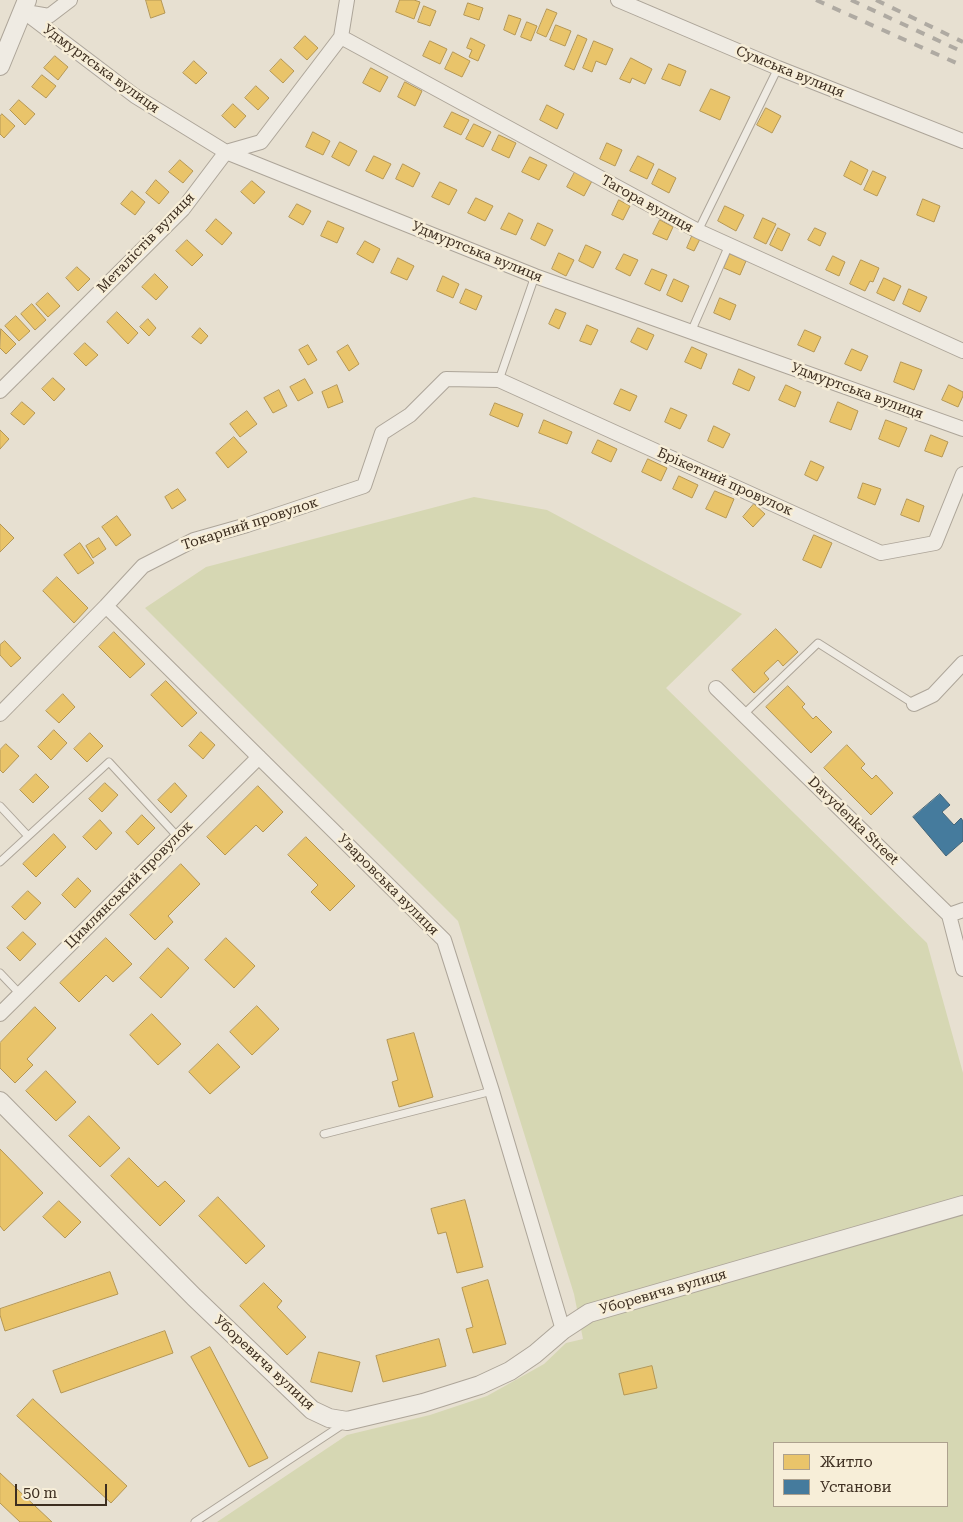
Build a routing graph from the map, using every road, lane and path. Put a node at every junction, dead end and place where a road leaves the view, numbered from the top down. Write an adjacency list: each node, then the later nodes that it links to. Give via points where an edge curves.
1 (70, 0): 4 (street, via 49,16)
2 (347, 0): 5 (street)
3 (618, 0): 7 (street, Сумська вулиця)
4 (25, 6): 6 (street); 9 (street, Удмуртська вулиця, via 135,96)
5 (342, 37): 9 (street, via 261,142); 10 (street, Тагора вулиця)
6 (0, 66)
7 (778, 68): 8 (street, Сумська вулиця); 10 (lane)
8 (963, 141)
9 (226, 152): 12 (street, Удмуртська вулиця); 17 (street, Металістів вулиця, via 183,209)
10 (698, 231): 11 (street, Тагора вулиця)
11 (729, 246): 13 (lane); 14 (street, Тагора вулиця)
12 (535, 276): 13 (street, Удмуртська вулиця); 16 (lane)
13 (691, 332): 18 (street, Удмуртська вулиця)
14 (963, 351)
15 (446, 379): 16 (street, Брiкетний провулок); 20 (street, Токарний провулок, via 410,415 382,432 364,486 194,540 143,566)
16 (499, 380): 19 (street, Брiкетний провулок, via 880,553 934,544)
17 (0, 391)
18 (963, 429)
19 (963, 474)
20 (106, 606): 24 (street, Токарний провулок); 26 (street, Уваровська вулиця)
21 (963, 663): 23 (street, via 933,695)
22 (716, 688): 25 (street, Davydenka Street)
23 (914, 704): 25 (lane, via 818,643)
24 (0, 714)
25 (744, 714): 32 (street, Davydenka Street)
26 (259, 757): 29 (street, Цимлянський провулок); 37 (street, Уваровська вулиця, via 444,940)
27 (0, 806): 28 (lane)
28 (28, 836): 29 (lane, via 108,762); 30 (lane)
29 (178, 837): 35 (street, Цимлянський провулок)
30 (0, 862)
31 (963, 910): 32 (street)
32 (949, 914): 33 (street)
33 (963, 969)
34 (0, 973): 35 (lane)
35 (20, 994): 36 (street, Цимлянський провулок)
36 (0, 1014)
37 (492, 1091): 39 (lane); 41 (street, Уваровська вулиця)
38 (0, 1101): 42 (street, Уборевича вулиця, via 194,1297 312,1410 329,1418)
39 (324, 1134)
40 (963, 1205): 41 (street, Уборевича вулиця, via 589,1313)
41 (563, 1330): 42 (street, Уборевича вулиця, via 510,1371 480,1385)
42 (347, 1421): 43 (lane)
43 (195, 1522)

